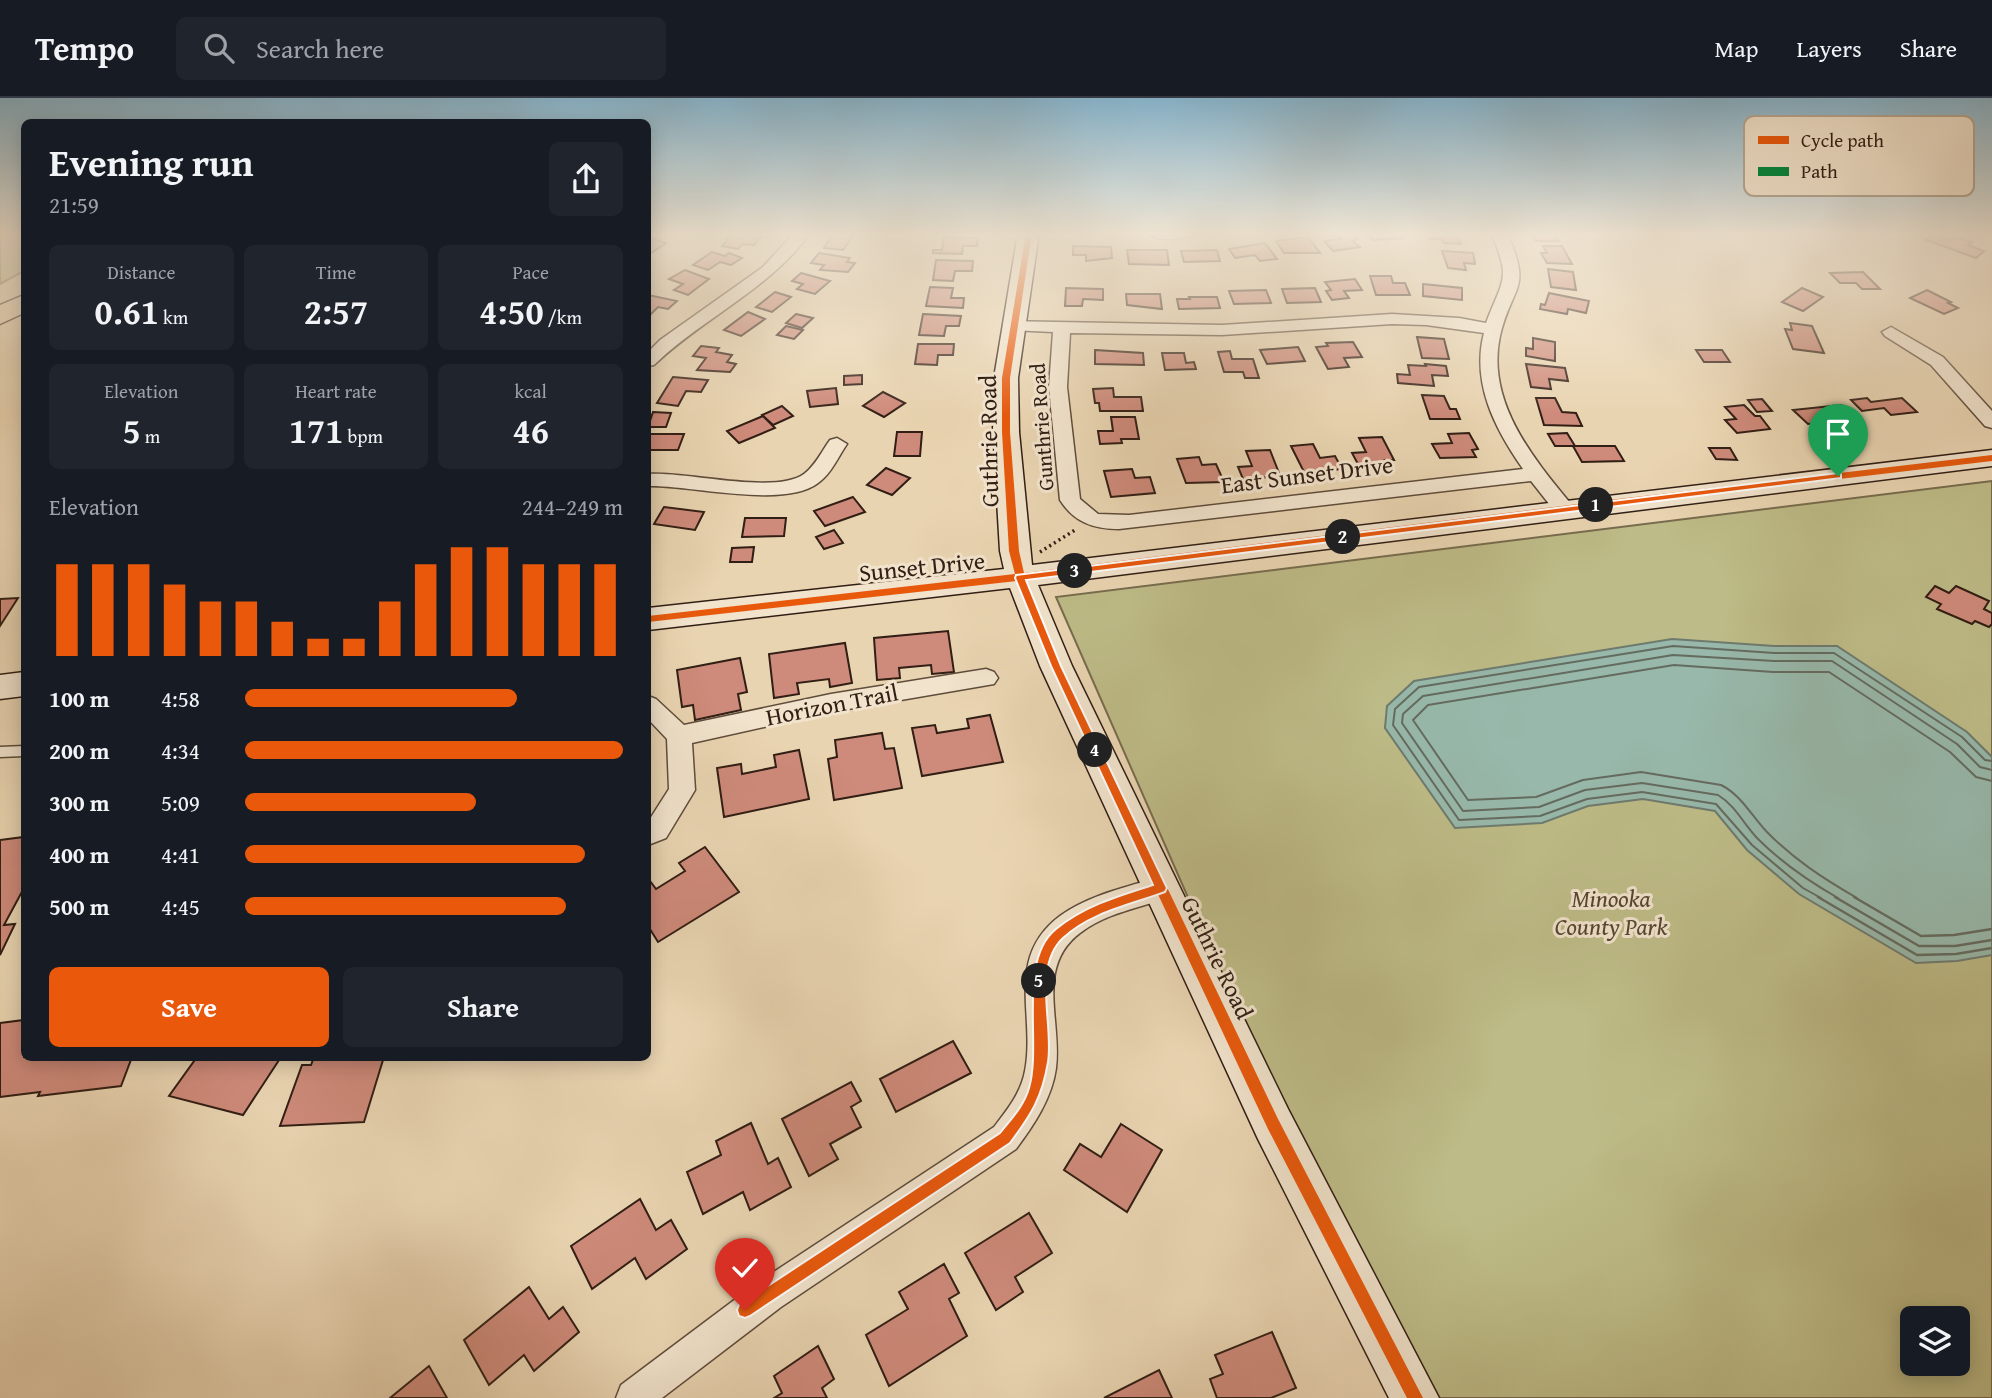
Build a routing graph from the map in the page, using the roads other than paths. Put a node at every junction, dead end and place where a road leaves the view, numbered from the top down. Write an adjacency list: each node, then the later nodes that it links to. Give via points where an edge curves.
1 (735, 294): 10 (street)
2 (1018, 294): 6 (street, Guthrie Road)
3 (1508, 294): 8 (street)
4 (21, 305): 5 (main road)
5 (0, 316)
6 (1013, 325): 7 (street); 18 (street, Guthrie Road, via 1006,432 1014,551)
7 (1062, 327): 8 (street, via 1223,330 1394,317); 17 (street, Gunthrie Road, via 1058,387 1063,451 1070,500)
8 (1493, 330): 14 (street, via 1490,366 1499,412)
9 (1891, 332): 11 (street, via 1937,361)
10 (651, 358)
11 (1992, 422)
12 (837, 444): 15 (street, via 806,482 775,488)
13 (1992, 458): 16 (street, Sunset Drive)
14 (1535, 474): 16 (street); 17 (street, East Sunset Drive, via 1139,522)
15 (651, 480)
16 (1564, 509): 18 (street, Sunset Drive)
17 (1089, 518)
18 (1028, 566): 19 (street, Sunset Drive); 28 (street, Guthrie Road, via 1056,666)
19 (651, 619)
20 (986, 678): 24 (street, Horizon Trail, via 831,703)
21 (21, 684): 22 (street)
22 (0, 687)
23 (651, 708): 24 (street)
24 (679, 736): 27 (street, via 682,790)
25 (21, 751): 26 (lane)
26 (0, 752)
27 (651, 833)
28 (1160, 888): 29 (street, via 1099,908 1059,934 1049,946 1038,983 1042,1059 1036,1088 1029,1107 1005,1138 745,1310); 30 (street, Guthrie Road, via 1273,1124)
29 (634, 1398)
30 (1415, 1398)

